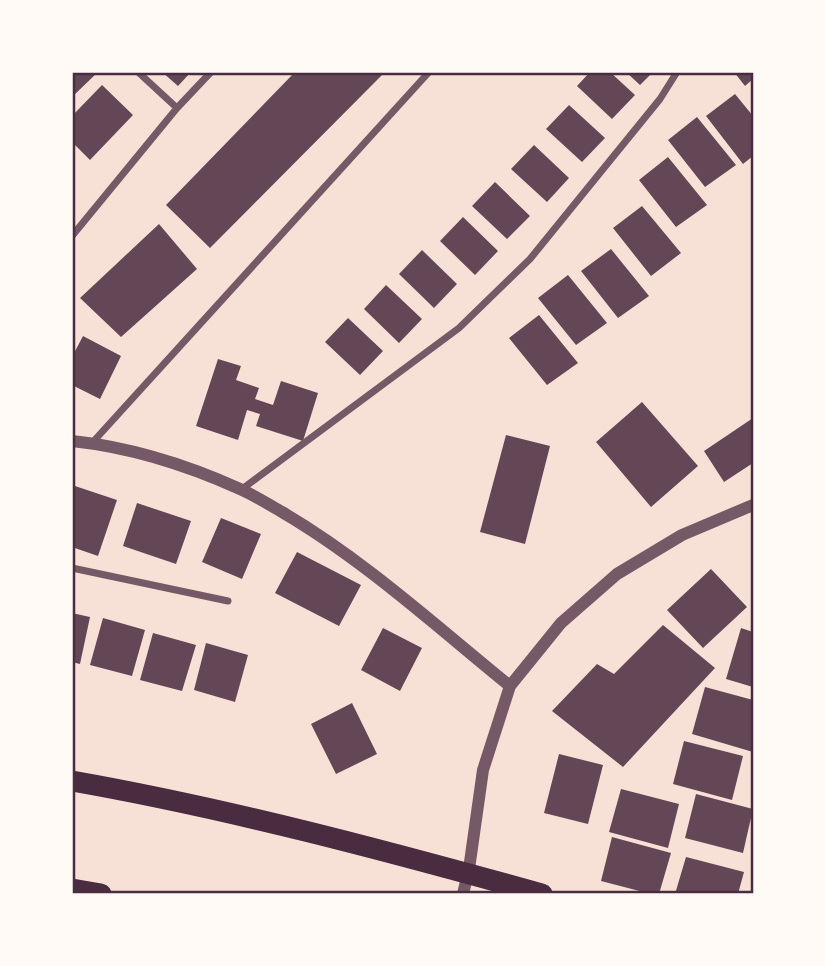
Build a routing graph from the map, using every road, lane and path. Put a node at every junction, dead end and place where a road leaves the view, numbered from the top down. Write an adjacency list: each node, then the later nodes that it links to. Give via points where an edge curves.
1 (138, 72): 5 (street)
2 (211, 72): 5 (street)
3 (429, 72): 8 (street)
4 (677, 72): 9 (street, via 530,258 459,328)
5 (177, 108): 6 (street)
6 (72, 236)
7 (72, 441): 8 (street)
8 (92, 443): 9 (street, via 166,460)
9 (242, 489): 13 (street, via 367,569)
10 (753, 505): 13 (street, via 682,535 617,574 561,623)
11 (72, 568): 12 (street)
12 (228, 601)
13 (510, 686): 17 (street, via 483,770)
14 (72, 781): 18 (highway, via 268,821)
15 (72, 889): 16 (highway)
16 (101, 894)
17 (463, 894)
18 (542, 894)

